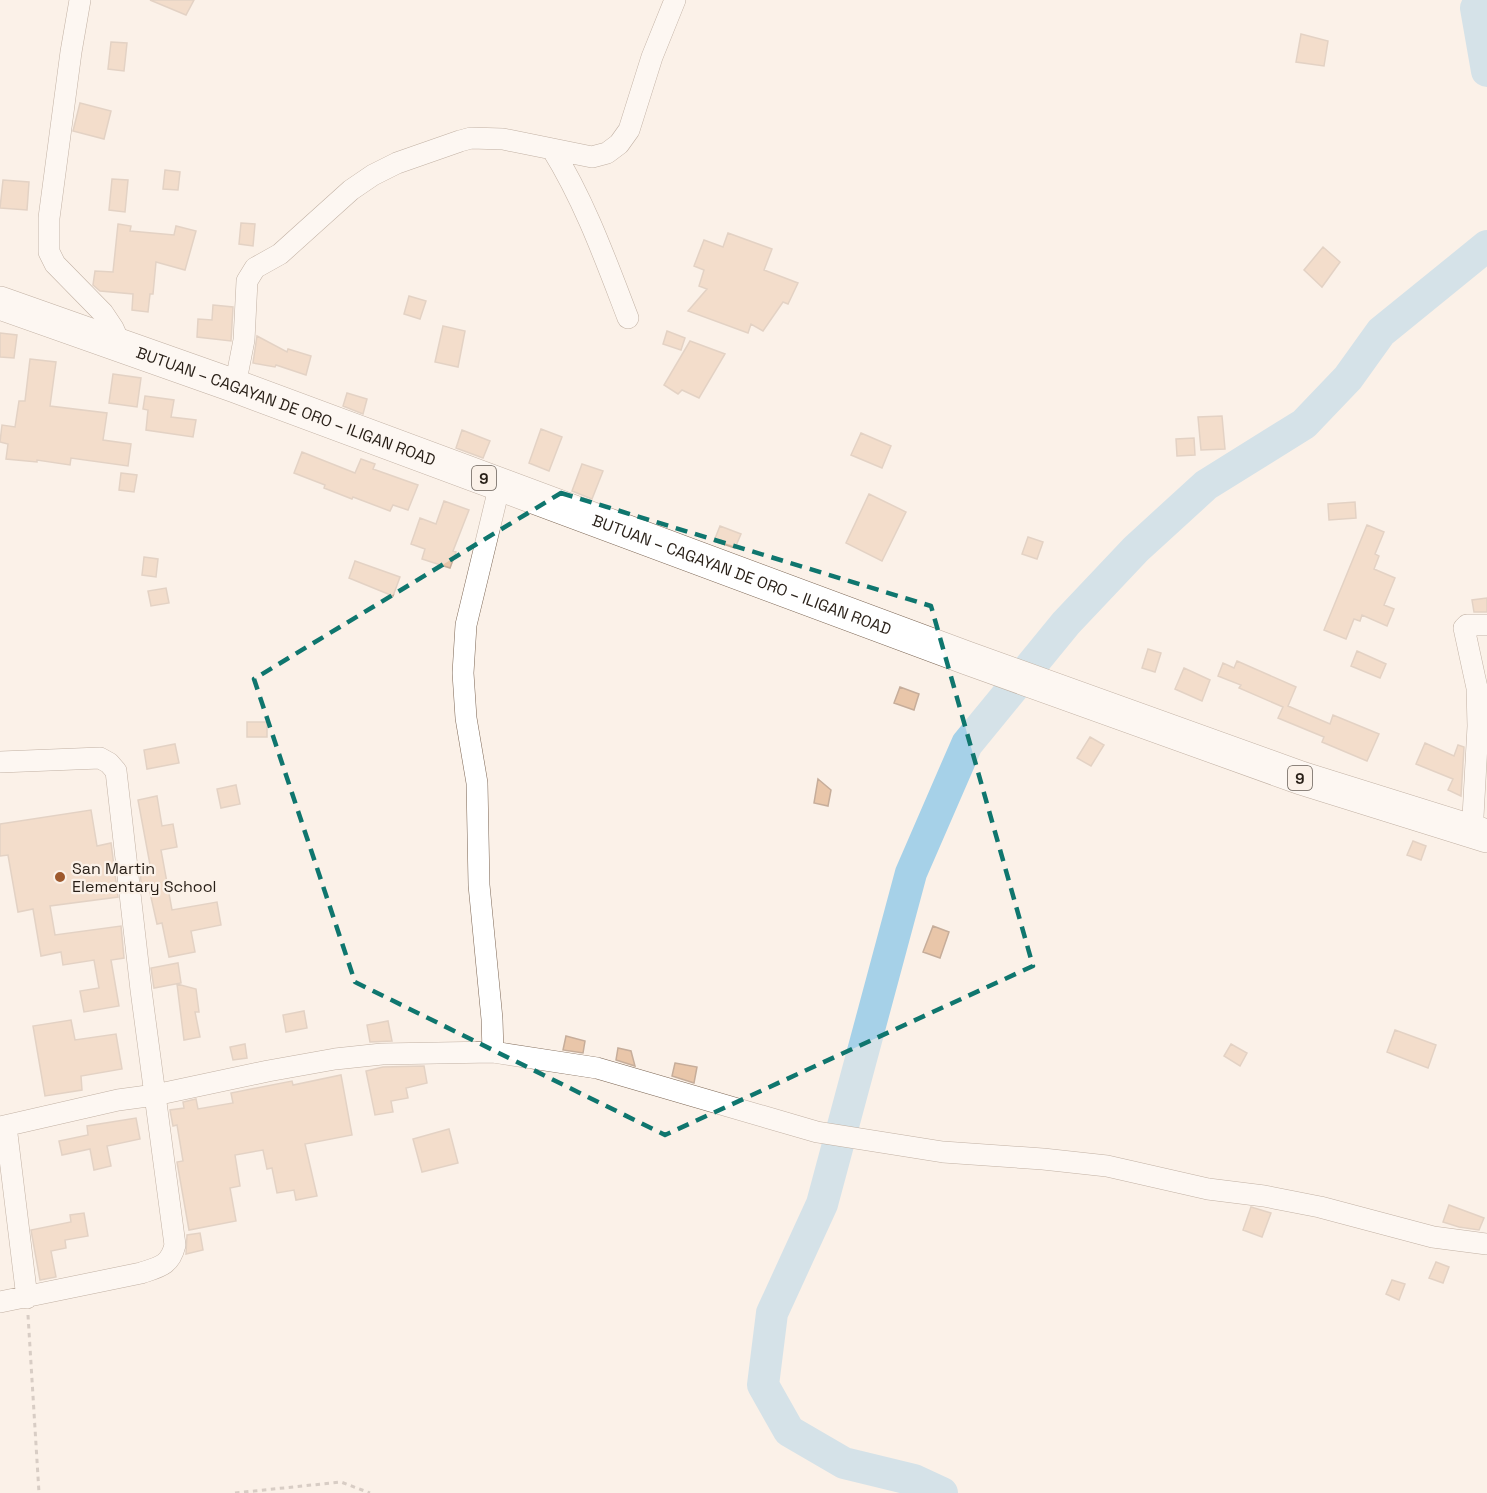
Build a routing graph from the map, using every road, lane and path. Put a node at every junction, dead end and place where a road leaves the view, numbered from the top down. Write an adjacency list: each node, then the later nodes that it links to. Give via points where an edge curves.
1 (80, 0): 6 (street, via 49,218 49,252 55,264 103,313)
2 (675, 0): 3 (street, via 629,130 619,144 592,157)
3 (552, 149): 5 (street, via 594,229); 7 (street, via 503,139 471,138 397,163 351,190 280,254 250,274)
4 (0, 303): 6 (highway, BUTUAN – CAGAYAN DE ORO – ILIGAN ROAD / 9)
5 (628, 318)
6 (121, 346): 7 (highway, BUTUAN – CAGAYAN DE ORO – ILIGAN ROAD / 9)
7 (235, 386): 8 (highway, BUTUAN – CAGAYAN DE ORO – ILIGAN ROAD / 9)
8 (501, 484): 11 (highway, BUTUAN – CAGAYAN DE ORO – ILIGAN ROAD / 9, via 1301,778); 12 (street, via 466,626 463,674 477,783 479,885)
9 (1487, 625): 11 (street, via 1464,628 1476,688 1473,817)
10 (0, 762): 13 (street, via 99,758 116,771)
11 (1478, 834)
12 (493, 1052): 13 (street, via 335,1059); 15 (street, via 597,1068 817,1132 943,1152 1107,1166 1208,1189 1320,1207 1433,1237)
13 (155, 1095): 14 (street); 16 (street, via 175,1245 172,1257 167,1263 141,1273)
14 (3, 1127): 16 (street)
15 (1487, 1244)
16 (27, 1298): 17 (street); 18 (path)
17 (0, 1302)
18 (39, 1493)
19 (236, 1493): 20 (path, via 340,1482)
20 (370, 1493)

